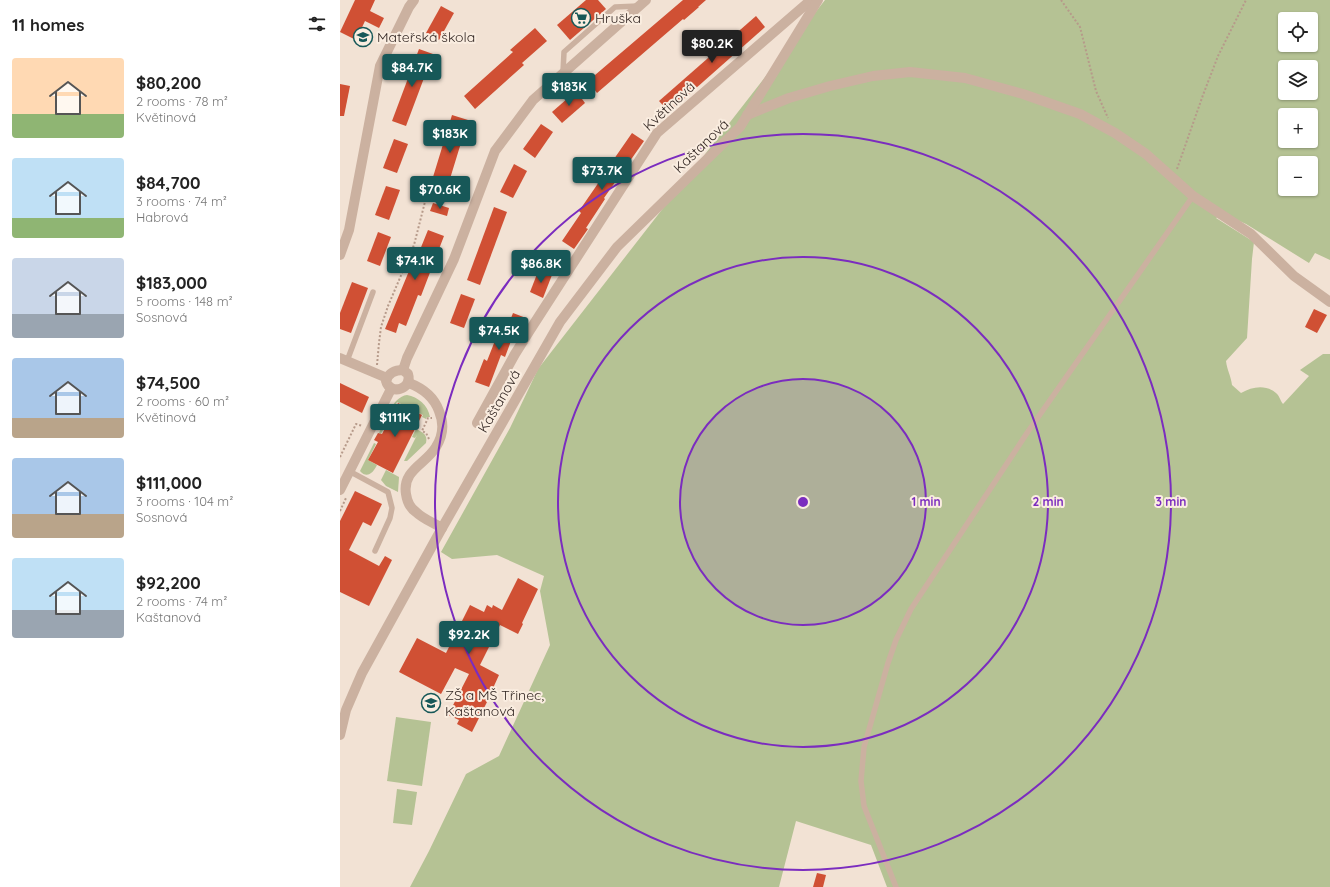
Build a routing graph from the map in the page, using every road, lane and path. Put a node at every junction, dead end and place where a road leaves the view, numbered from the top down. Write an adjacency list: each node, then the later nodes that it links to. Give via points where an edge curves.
1 (414, 0): 13 (street, via 380,66 349,230)
2 (811, 0): 24 (street, Květinová, via 657,133 514,354)
3 (818, 0): 8 (street, Kaštanová)
4 (1061, 0): 9 (path, via 1080,27 1096,91)
5 (1246, 0): 10 (path, via 1216,63)
6 (639, 2): 7 (street); 7 (lane, via 615,7 564,52)
7 (563, 72): 17 (street, via 532,100 495,151 454,259)
8 (748, 115): 9 (street, via 789,98 830,86 873,76 910,72 965,78 1023,94 1080,114); 29 (street, Kaštanová, via 740,127 617,247 560,322)
9 (1115, 133): 10 (street, via 1146,154)
10 (1174, 180): 12 (street)
11 (428, 190): 18 (path, via 414,245 381,327)
12 (1193, 196): 15 (street, via 1251,234 1294,276); 32 (lane, via 1027,432 912,609 896,640 864,748 861,781 864,806)
13 (340, 255)
14 (374, 292): 16 (lane)
15 (1330, 302)
16 (344, 359): 18 (street)
17 (403, 370): 19 (street, via 392,372); 20 (street, via 408,374)
18 (375, 373): 19 (street)
19 (387, 378): 21 (street)
20 (409, 383): 21 (street, via 402,388); 29 (street, via 420,388 433,400 440,412 442,427 435,449 408,477 405,486 406,498 416,512)
21 (391, 389): 27 (street)
22 (432, 413): 25 (path, via 432,418 428,418 422,431 428,435)
23 (366, 420): 26 (path, via 363,426 356,424)
24 (478, 423)
25 (428, 442)
26 (340, 457)
27 (350, 471): 28 (street); 30 (lane, via 388,492 392,508 390,518)
28 (340, 490)
29 (442, 528): 31 (street, Kaštanová, via 362,673 346,710)
30 (375, 550)
31 (340, 735)
32 (896, 887)

